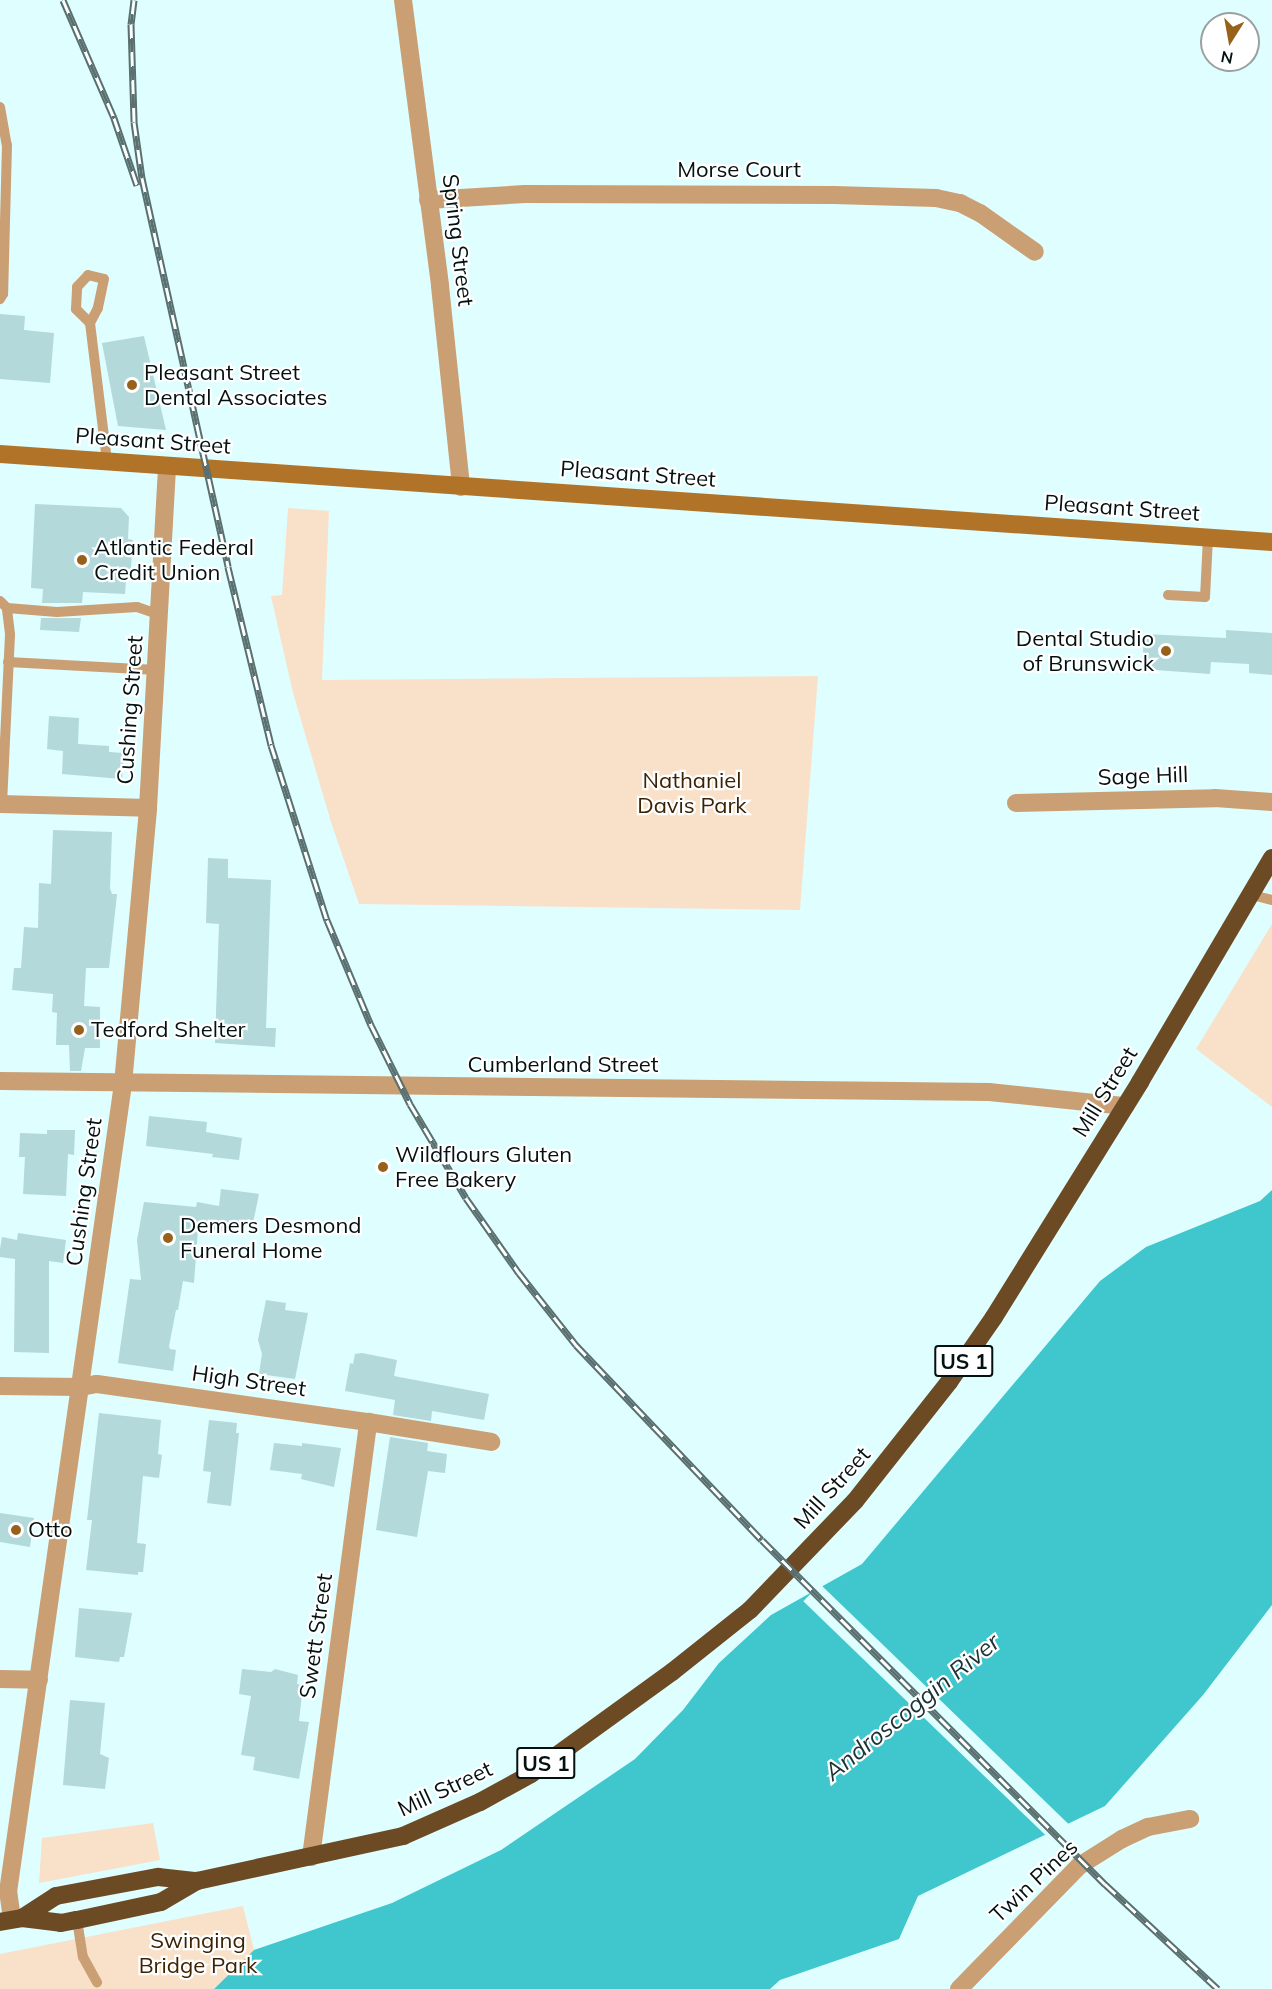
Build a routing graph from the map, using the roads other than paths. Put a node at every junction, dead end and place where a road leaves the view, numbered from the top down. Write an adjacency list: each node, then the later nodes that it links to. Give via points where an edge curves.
1 (404, 0): 3 (street, Spring Street)
2 (0, 107): 5 (lane, via 7,146)
3 (428, 200): 4 (street, Morse Court, via 525,194 936,198 980,213); 10 (street, Spring Street)
4 (1035, 252)
5 (0, 299)
6 (90, 323): 8 (lane)
7 (0, 454): 8 (main road, Pleasant Street)
8 (107, 462): 9 (main road, Pleasant Street)
9 (167, 467): 10 (main road, Pleasant Street); 15 (street, Cushing Street)
10 (461, 487): 11 (main road, Pleasant Street)
11 (1208, 538): 12 (main road, Pleasant Street); 13 (lane, via 1205,597)
12 (1272, 542)
13 (1168, 595)
14 (3, 604): 15 (lane, via 57,612 138,607); 16 (lane, via 10,634)
15 (160, 615): 17 (street, Cushing Street)
16 (8, 662): 17 (lane); 20 (lane)
17 (157, 670): 21 (street, Cushing Street)
18 (1272, 802): 19 (street, Sage Hill, via 1215,798)
19 (1016, 803)
20 (1, 804): 21 (street)
21 (147, 808): 26 (street, Cushing Street)
22 (1272, 858): 23 (highway, Mill Street / US 1)
23 (1252, 895): 24 (lane); 27 (highway, Mill Street / US 1)
24 (1272, 900)
25 (0, 1082): 26 (street, Cumberland Street)
26 (123, 1083): 27 (street, Cumberland Street, via 989,1092); 29 (street, Cushing Street)
27 (1125, 1106): 35 (highway, Mill Street / US 1, via 994,1317 920,1422 855,1501 750,1610 663,1679 531,1774 403,1836)
28 (0, 1386): 29 (street, High Street)
29 (81, 1387): 30 (street, High Street, via 97,1384); 33 (street, Cushing Street)
30 (368, 1422): 31 (street, High Street); 35 (street, Swett Street)
31 (491, 1442)
32 (0, 1679): 33 (street)
33 (39, 1680): 37 (street, Cushing Street, via 8,1892)
34 (1190, 1819): 40 (street, Twin Pines, via 1148,1827 1079,1866)
35 (311, 1857): 36 (highway, Mill Street / US 1)
36 (197, 1881): 37 (highway, Mill Street / US 1, via 158,1877 56,1896); 38 (highway, Mill Street / US 1, via 161,1902)
37 (11, 1920): 38 (highway, Mill Street / US 1)
38 (77, 1920): 39 (lane, via 83,1957)
39 (97, 1982)
40 (959, 1989)

